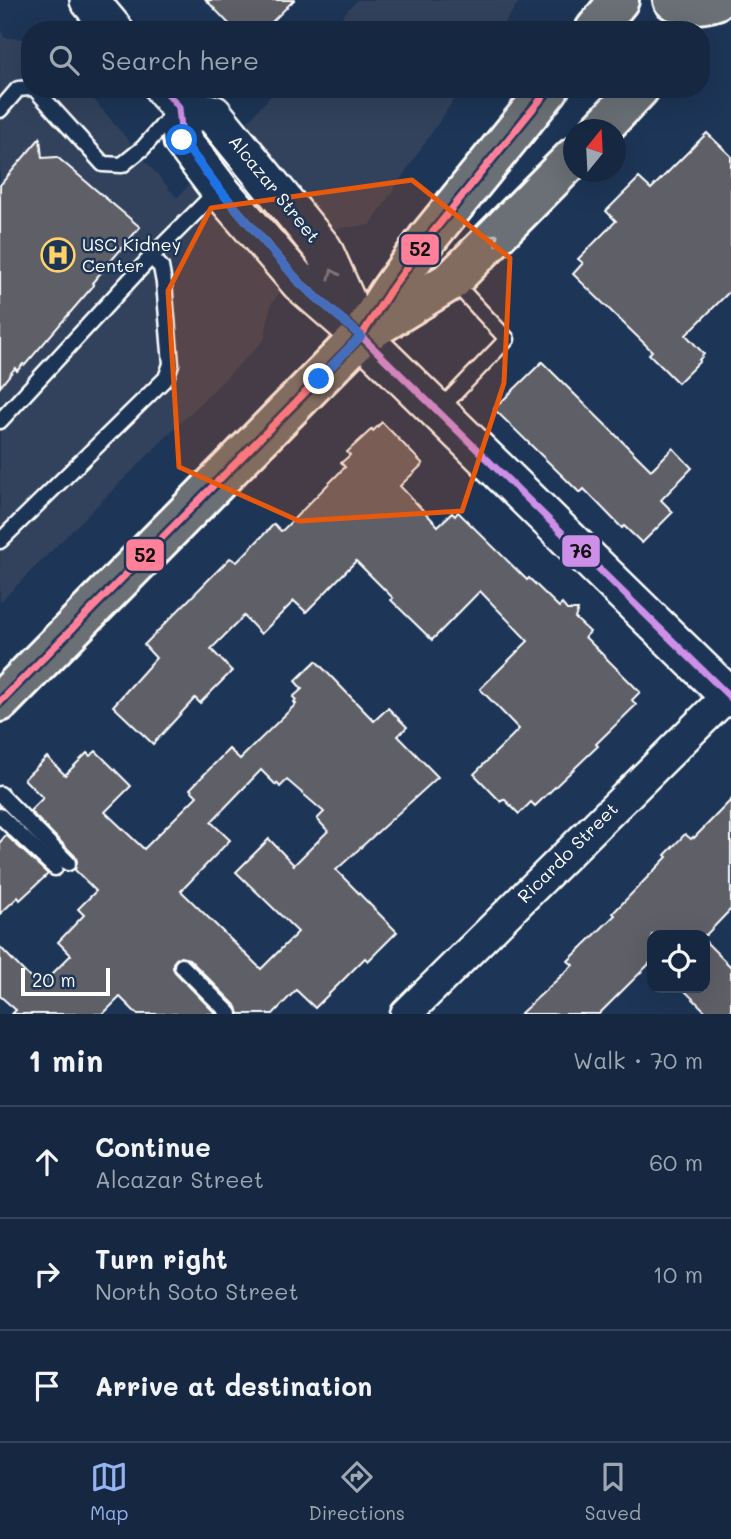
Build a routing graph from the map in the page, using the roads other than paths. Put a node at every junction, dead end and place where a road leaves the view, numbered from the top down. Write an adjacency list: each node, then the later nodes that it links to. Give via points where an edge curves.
1 (89, 0): 6 (street)
2 (619, 0): 7 (main road)
3 (673, 0): 4 (main road, via 704,4)
4 (716, 0)
5 (726, 0): 8 (main road)
6 (106, 21)
7 (603, 21)
8 (706, 21)
9 (21, 89): 14 (lane)
10 (41, 98): 11 (lane, via 103,164 122,164 143,148)
11 (172, 98): 17 (street, Alcazar Street, via 182,140); 20 (street, Alcazar Street, one-way to 11, via 323,250 213,114)
12 (542, 98): 20 (main road, via 428,238)
13 (630, 98): 15 (main road)
14 (0, 110)
15 (610, 119)
16 (563, 167): 19 (main road, one-way to 16)
17 (219, 189): 18 (lane); 20 (street, Alcazar Street, via 300,283)
18 (151, 257): 22 (lane); 23 (lane, via 161,267 164,283 171,365 166,378)
19 (452, 279): 20 (main road); 21 (lane, via 507,339)
20 (361, 336): 21 (street, Alcazar Street); 25 (main road)
21 (438, 411): 24 (street, Alcazar Street)
22 (0, 421)
23 (0, 541)
24 (730, 695): 30 (street, Ricardo Street)
25 (0, 702)
26 (0, 794): 27 (lane, via 62,865)
27 (0, 816)
28 (182, 966): 29 (lane)
29 (230, 1014)
30 (405, 1014)

